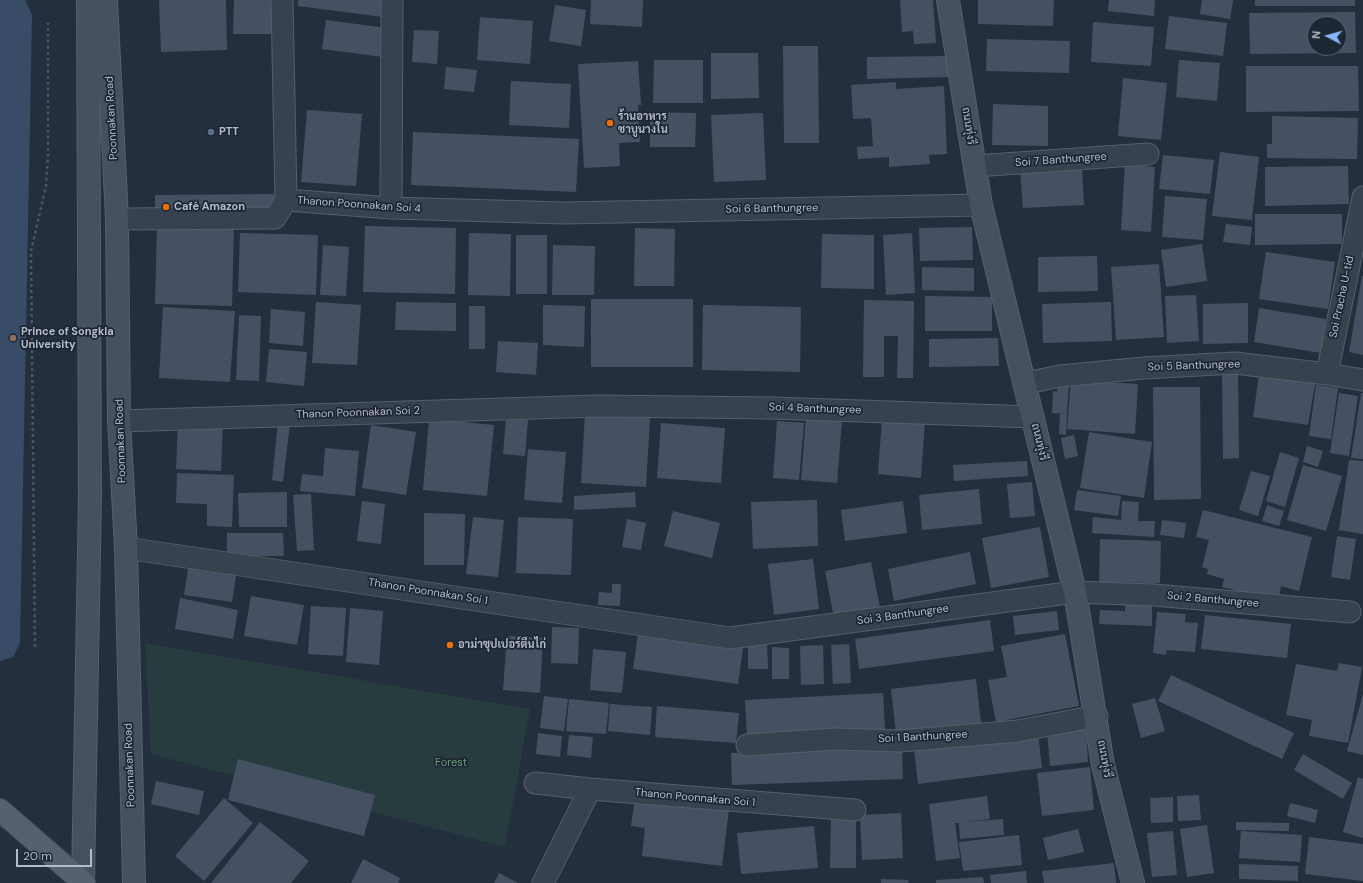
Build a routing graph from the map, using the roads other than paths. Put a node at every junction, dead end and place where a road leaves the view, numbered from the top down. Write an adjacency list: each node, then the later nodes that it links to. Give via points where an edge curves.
1 (88, 0): 19 (street, Poonnakan Road)
2 (106, 0): 13 (street, Poonnakan Road)
3 (282, 0): 9 (street)
4 (392, 0): 11 (street)
5 (948, 0): 7 (street, ถนนทุ่งรี)
6 (1148, 154): 7 (street, Soi 7 Banthungree)
7 (975, 166): 10 (street, ถนนทุ่งรี)
8 (1363, 197): 14 (street, Soi Pracha U-tid)
9 (286, 200): 11 (street, Thanon Poonnakan Soi 4); 13 (street, Thanon Poonnakan Soi 4, via 275,218)
10 (981, 205): 12 (street, Soi 6 Banthungree); 16 (street, ถนนทุ่งรี)
11 (391, 208): 12 (street, Thanon Poonnakan Soi 4)
12 (564, 214)
13 (117, 219): 20 (street, Poonnakan Road)
14 (1326, 374): 15 (street, Soi 5 Banthungree); 16 (street, Soi 5 Banthungree, via 1235,364 1144,368 1060,376)
15 (1363, 380)
16 (1026, 384): 18 (street, ถนนทุ่งรี)
17 (597, 406): 18 (street, Soi 4 Banthungree, via 773,408); 20 (street, Thanon Poonnakan Soi 2)
18 (1033, 417): 22 (street, ถนนทุ่งรี)
19 (90, 421): 20 (street); 31 (street, Poonnakan Road)
20 (119, 421): 21 (street, Poonnakan Road)
21 (126, 548): 24 (street, Thanon Poonnakan Soi 1); 32 (street, Poonnakan Road)
22 (1075, 592): 23 (street, Soi 2 Banthungree, via 1154,594); 24 (street, Soi 3 Banthungree); 25 (street, ถนนทุ่งรี)
23 (1350, 612)
24 (730, 638)
25 (1097, 716): 26 (street, Soi 1 Banthungree, via 1018,731 900,741 835,739); 34 (street, ถนนทุ่งรี, via 1103,765)
26 (747, 745)
27 (535, 783): 28 (street, Thanon Poonnakan Soi 1)
28 (590, 789): 30 (street, Thanon Poonnakan Soi 1); 33 (street)
29 (0, 810): 31 (main road)
30 (855, 810)
31 (83, 883)
32 (134, 883)
33 (543, 883)
34 (1133, 883)

